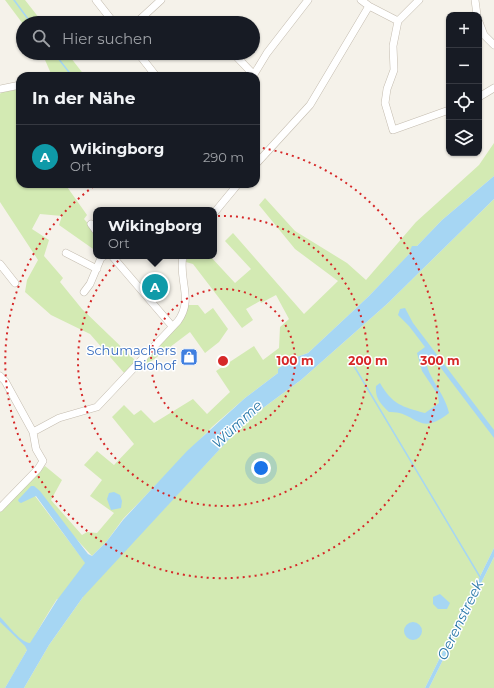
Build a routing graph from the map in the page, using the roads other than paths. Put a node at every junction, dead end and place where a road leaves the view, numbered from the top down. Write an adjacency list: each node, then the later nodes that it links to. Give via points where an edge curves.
1 (96, 0): 9 (street)
2 (161, 0): 10 (street)
3 (308, 0): 18 (street, via 267,53)
4 (361, 0): 7 (street)
5 (419, 0): 11 (street)
6 (475, 0): 8 (street)
7 (369, 6): 11 (street); 24 (street, via 310,105)
8 (477, 12)
9 (109, 16)
10 (144, 16)
11 (398, 21): 23 (street, via 393,46 394,70 385,103 393,130)
12 (482, 29): 13 (street)
13 (494, 45)
14 (143, 60): 16 (street)
15 (240, 60): 17 (street)
16 (153, 72)
17 (251, 72)
18 (256, 72)
19 (16, 86): 21 (street)
20 (494, 88): 22 (street)
21 (0, 89)
22 (482, 95)
23 (446, 111)
24 (260, 160)
25 (235, 188): 26 (street)
26 (217, 209)
27 (91, 224): 28 (street)
28 (93, 227)
29 (66, 253): 34 (street)
30 (101, 259): 34 (street)
31 (115, 259): 37 (street)
32 (183, 259): 37 (street, via 186,307)
33 (0, 264): 35 (street)
34 (96, 269): 36 (street)
35 (15, 284)
36 (84, 292)
37 (172, 326): 39 (street, via 97,407 59,418)
38 (0, 376): 39 (street, via 6,381)
39 (33, 432): 40 (street, via 36,449 43,460 38,469)
40 (0, 508)

